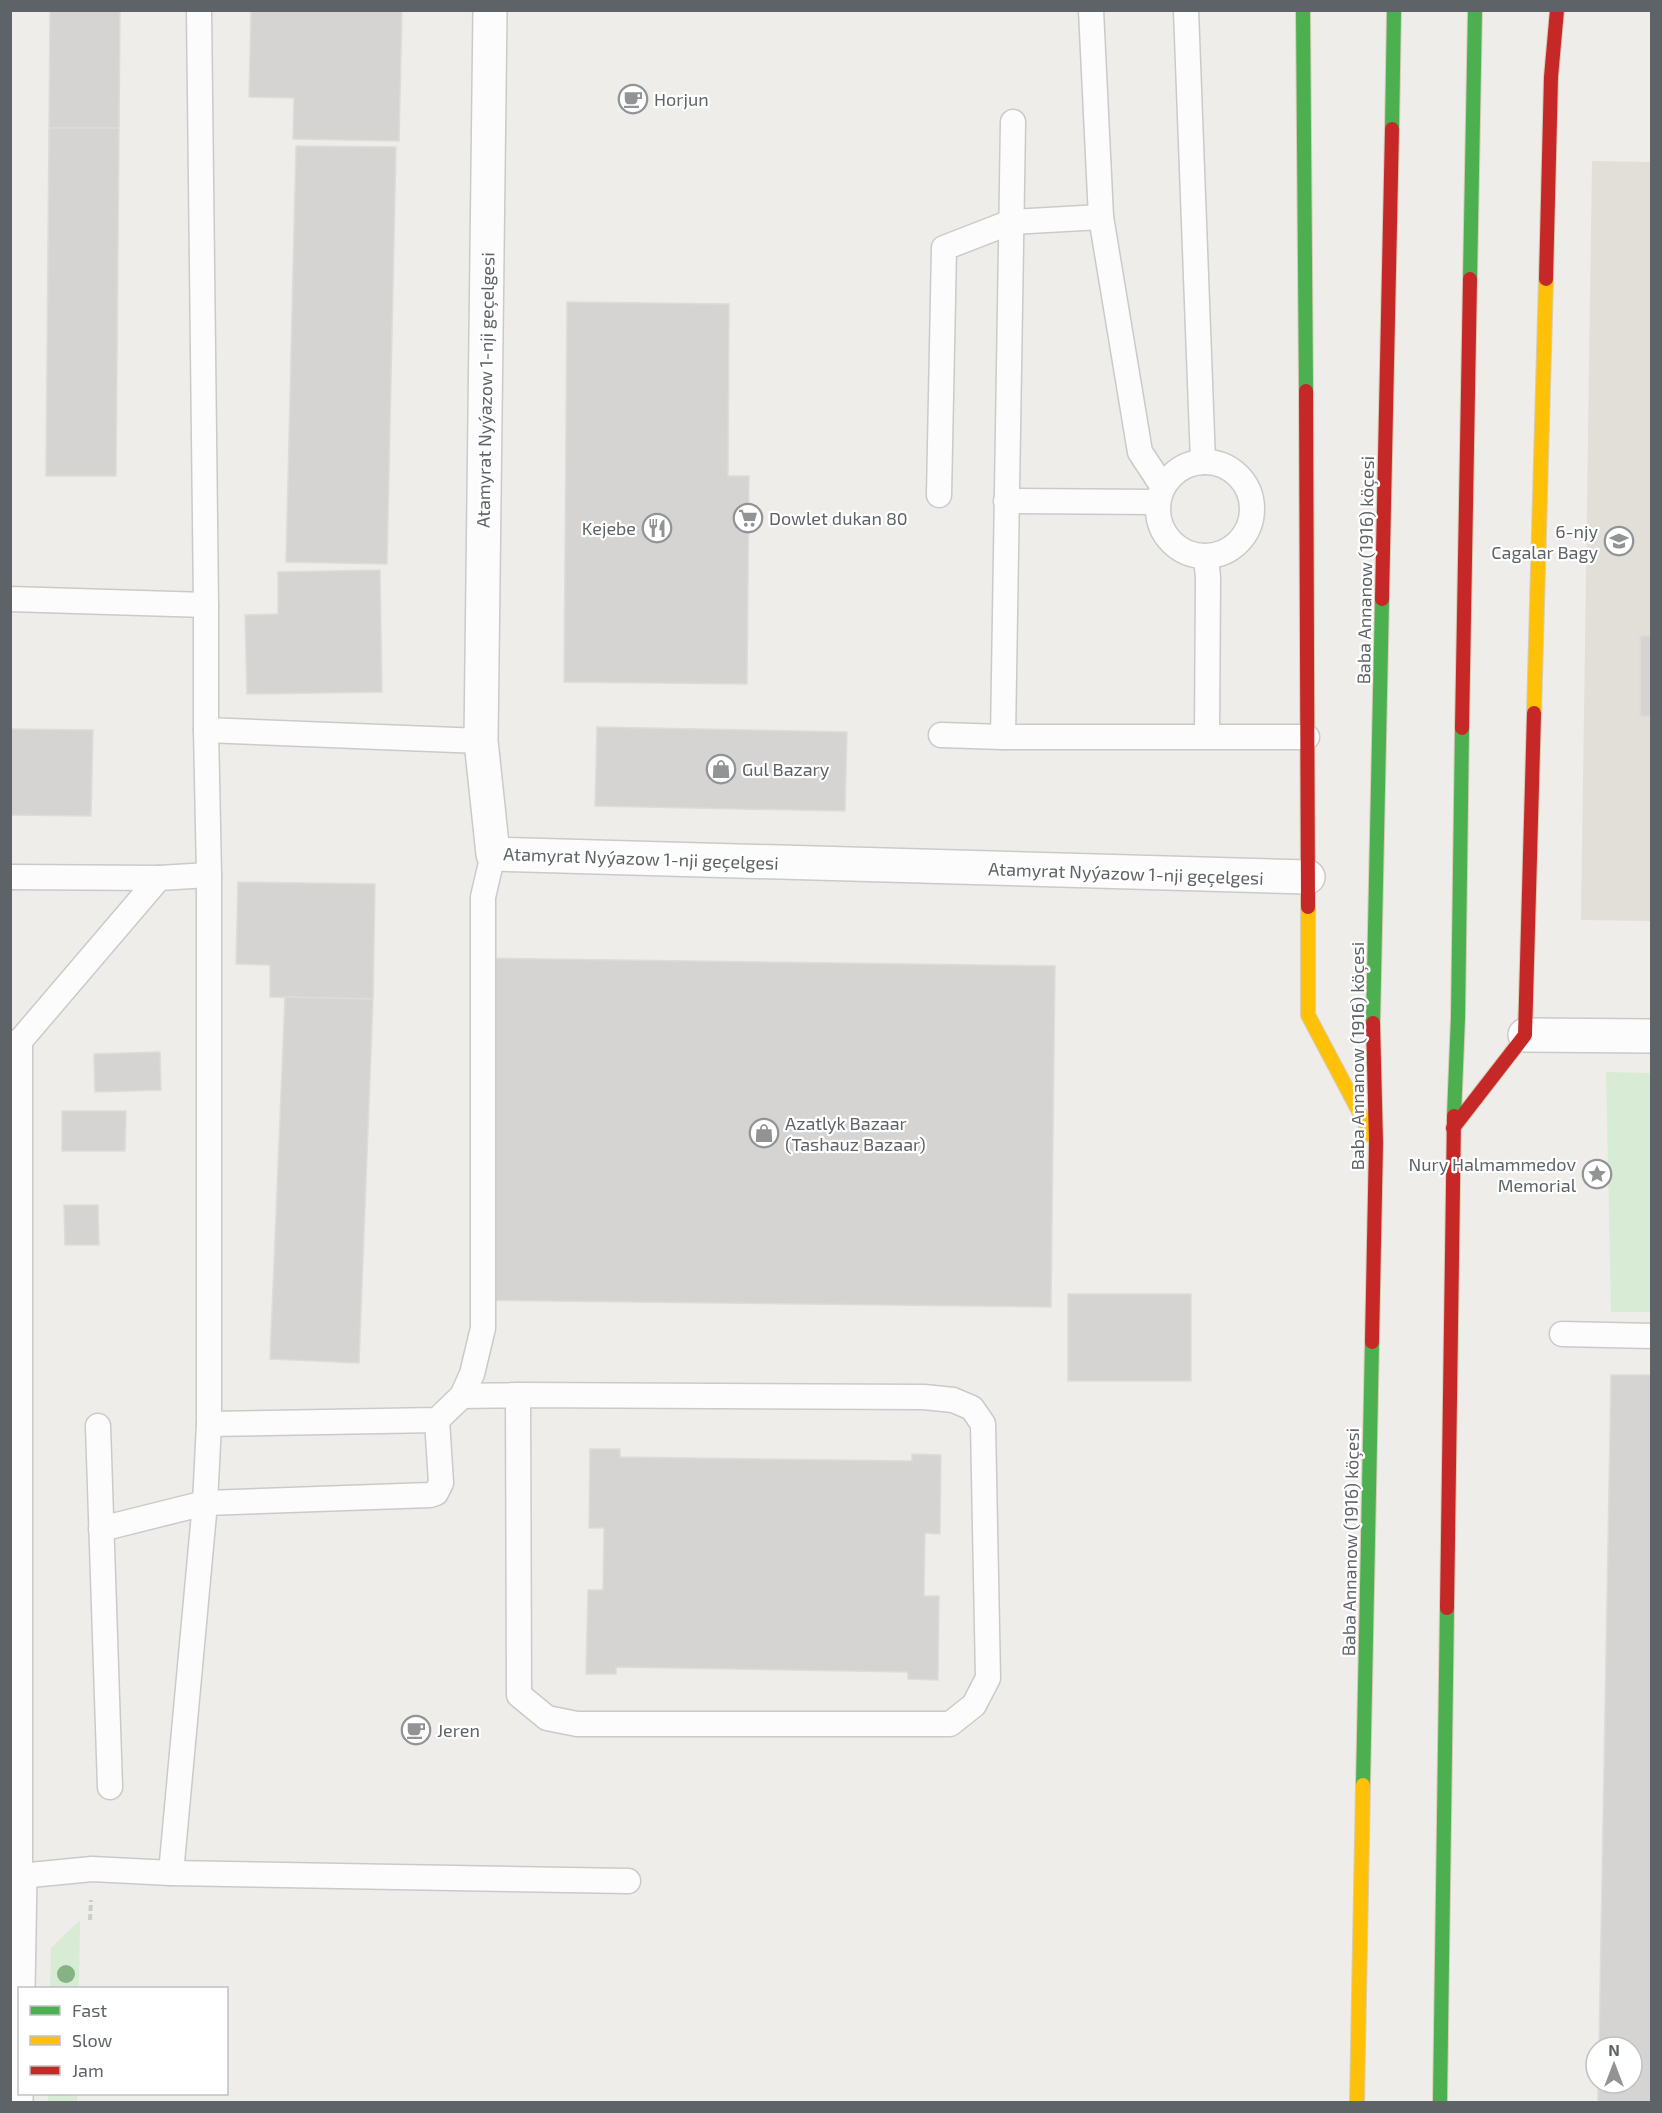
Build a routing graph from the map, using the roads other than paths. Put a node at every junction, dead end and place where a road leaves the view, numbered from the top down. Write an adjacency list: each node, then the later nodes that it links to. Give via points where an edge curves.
1 (199, 10): 18 (lane)
2 (490, 10): 24 (street, Atamyrat Nyýazow 1-nji geçelgesi)
3 (1091, 10): 10 (lane)
4 (1186, 10): 12 (lane)
5 (1303, 10): 23 (main road)
6 (1394, 10): 34 (main road, Baba Annanow (1916) köçesi, via 1373,1024)
7 (1475, 10): 33 (main road)
8 (1557, 10): 30 (main road, via 1551,77)
9 (1013, 122): 11 (lane)
10 (1101, 217): 11 (lane); 14 (lane, via 1140,452)
11 (1011, 222): 13 (lane, via 944,248); 15 (lane)
12 (1203, 462): 14 (lane, via 1173,474); 16 (lane, via 1220,464 1235,472 1246,485 1252,508 1247,532 1236,545 1222,554)
13 (939, 495)
14 (1160, 495): 15 (lane); 16 (lane, via 1158,519 1164,535 1189,554)
15 (1006, 501): 22 (lane)
16 (1206, 557): 21 (lane)
17 (10, 599): 18 (lane)
18 (206, 606): 19 (lane)
19 (206, 730): 24 (lane); 26 (lane)
20 (941, 735): 22 (lane)
21 (1207, 736): 22 (lane); 23 (lane)
22 (1003, 737)
23 (1307, 737): 28 (main road)
24 (481, 741): 25 (street, Atamyrat Nyýazow 1-nji geçelgesi)
25 (493, 854): 28 (street, Atamyrat Nyýazow 1-nji geçelgesi); 38 (lane, via 483,897 483,1328 472,1374)
26 (208, 874): 29 (lane); 40 (lane)
27 (10, 877): 29 (lane)
28 (1308, 877): 34 (main road, via 1308,1015)
29 (159, 878): 32 (lane)
30 (1525, 1035): 31 (street); 33 (main road)
31 (1652, 1036)
32 (15, 1042): 46 (lane)
33 (1454, 1128): 49 (main road)
34 (1376, 1143): 50 (main road, Baba Annanow (1916) köçesi)
35 (1562, 1334): 36 (lane)
36 (1652, 1336)
37 (518, 1395): 37 (lane, via 924,1397 953,1400 972,1408 982,1424 988,1678 974,1705 950,1724 577,1724 548,1718 519,1695); 38 (lane)
38 (462, 1396): 39 (lane)
39 (437, 1420): 40 (lane); 42 (lane, via 441,1483 436,1493)
40 (209, 1424): 42 (lane)
41 (98, 1426): 43 (lane)
42 (205, 1503): 43 (lane); 45 (lane)
43 (101, 1529): 44 (lane)
44 (110, 1786)
45 (171, 1873): 46 (lane, via 92,1869); 47 (lane)
46 (20, 1876): 48 (street)
47 (628, 1881)
48 (15, 1958): 53 (street)
49 (1442, 1982): 52 (main road); 55 (main road)
50 (1359, 1987): 51 (main road); 54 (main road, Baba Annanow (1916) köçesi)
51 (1344, 2056)
52 (1454, 2081)
53 (16, 2103)
54 (1357, 2103)
55 (1440, 2103)

